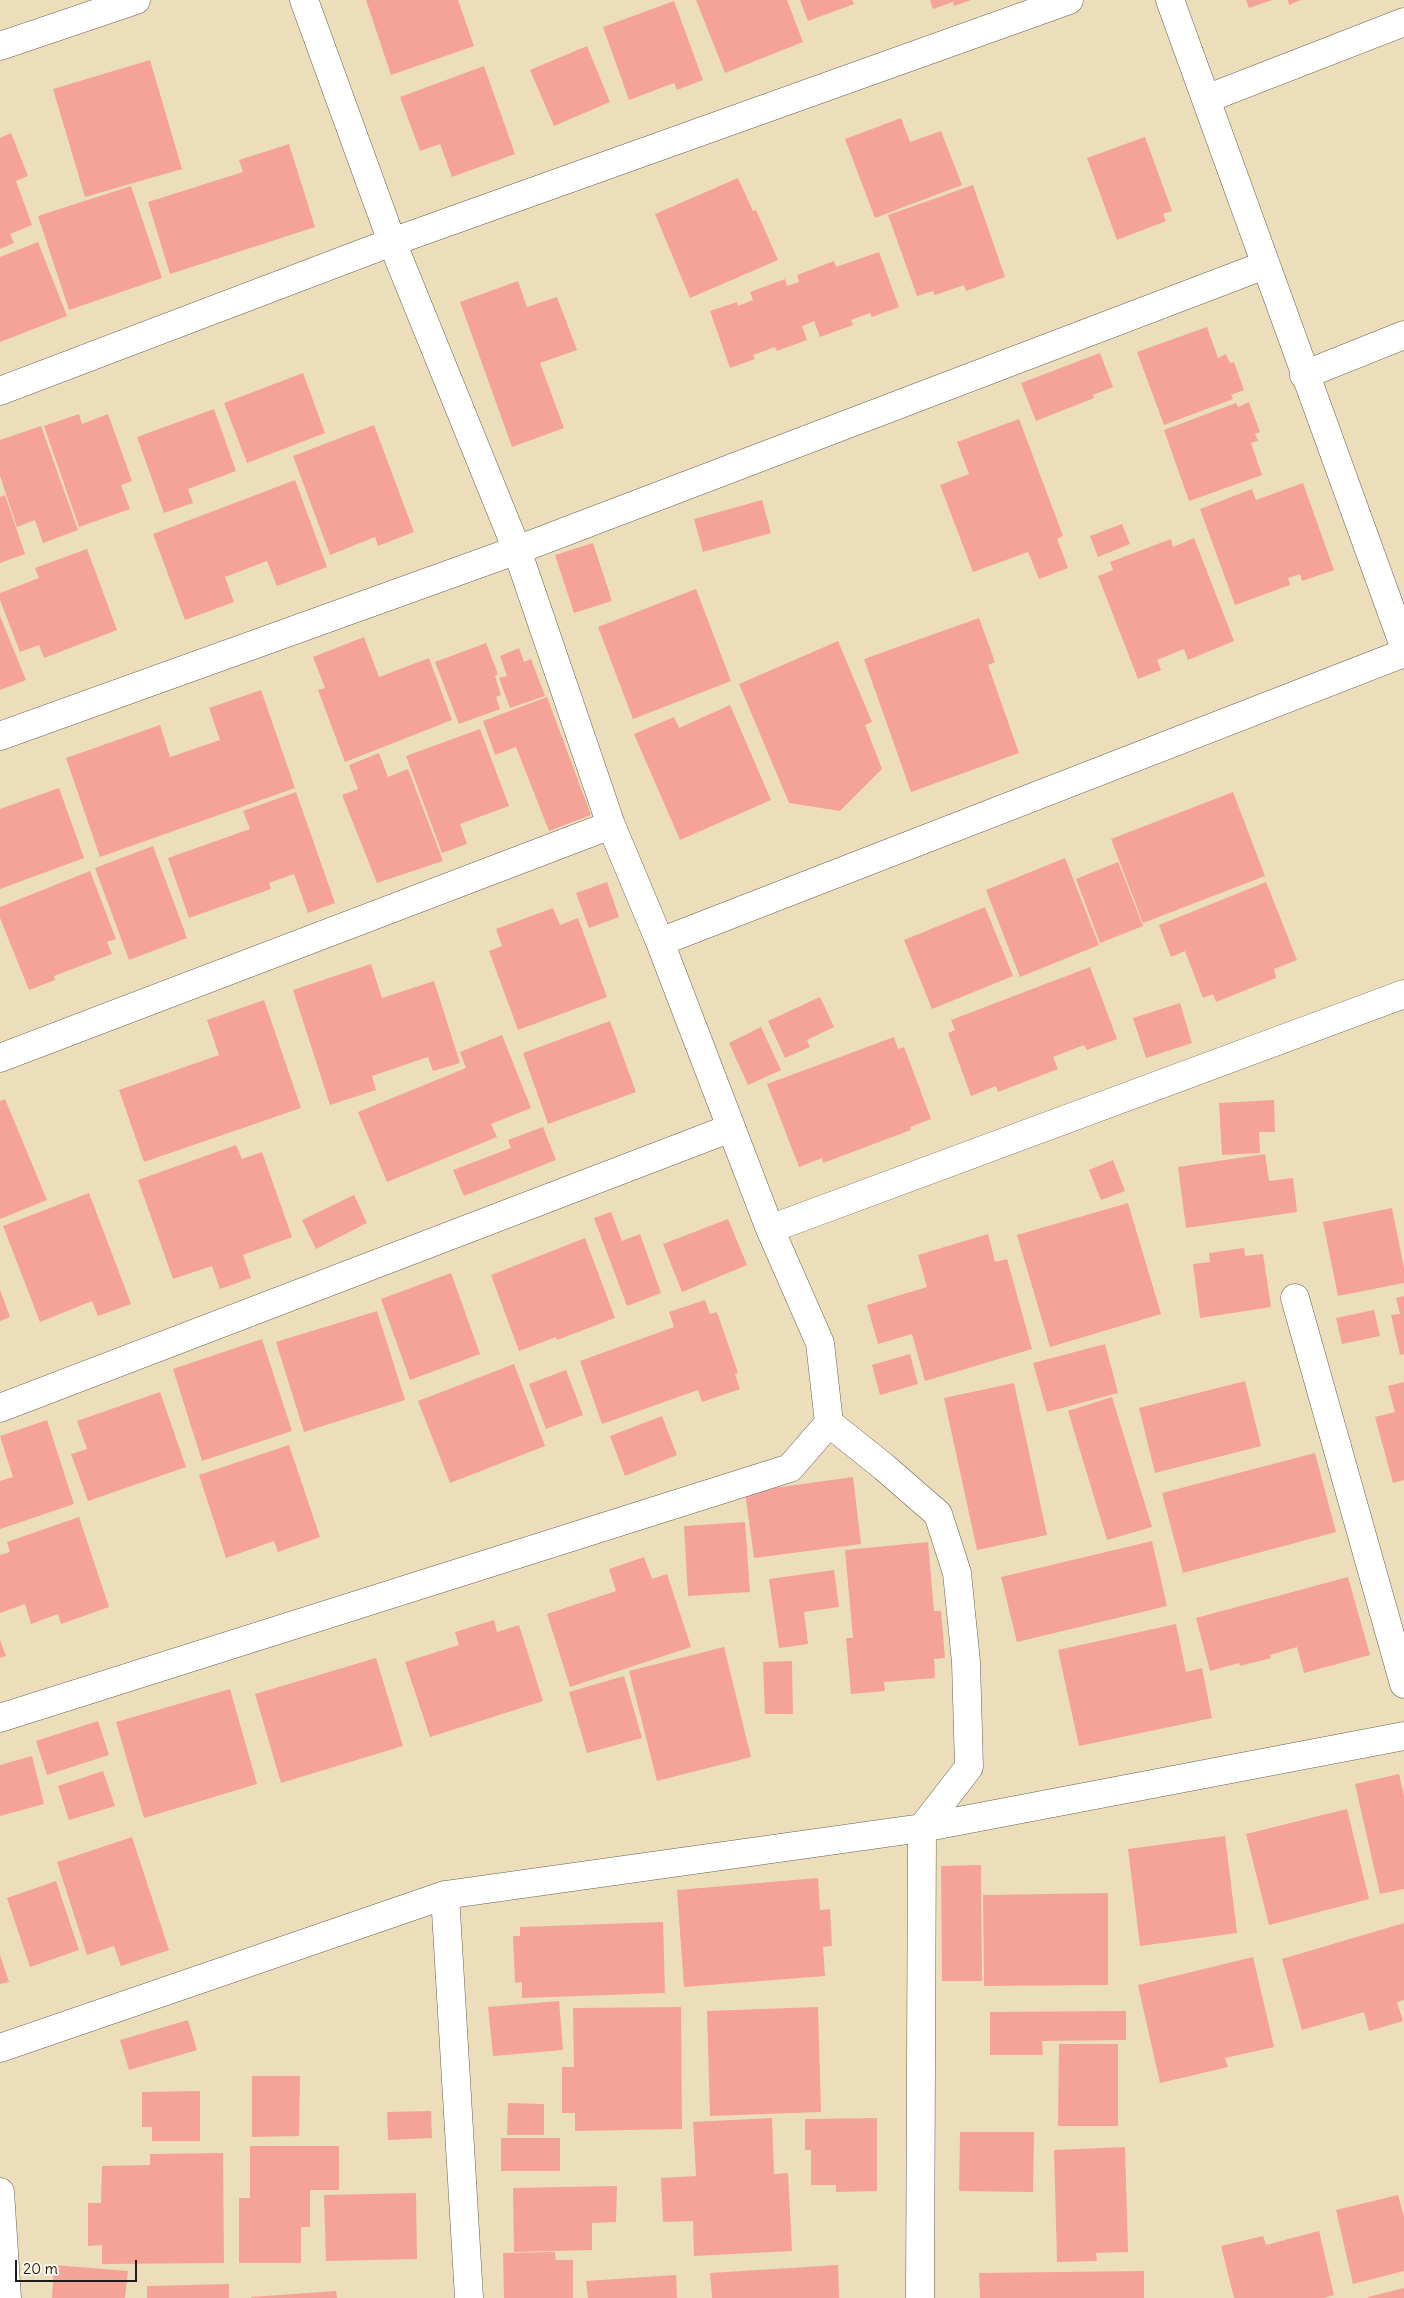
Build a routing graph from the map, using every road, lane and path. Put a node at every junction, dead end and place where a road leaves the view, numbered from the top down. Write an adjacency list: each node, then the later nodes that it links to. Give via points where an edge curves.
1 (136, 0): 6 (street)
2 (304, 0): 8 (street)
3 (1069, 0): 8 (street)
4 (1170, 0): 7 (street)
5 (1404, 22): 7 (street)
6 (0, 46)
7 (1206, 99): 9 (street)
8 (392, 242): 12 (street); 13 (street)
9 (1266, 266): 11 (street); 13 (street)
10 (1404, 336): 11 (street)
11 (1304, 374): 14 (street)
12 (0, 391)
13 (517, 550): 16 (street); 17 (street)
14 (1404, 646)
15 (1404, 653): 18 (street)
16 (0, 736)
17 (611, 825): 18 (street); 20 (street)
18 (660, 942): 21 (street)
19 (1404, 994): 22 (street)
20 (0, 1058)
21 (731, 1128): 22 (street); 24 (street)
22 (770, 1230): 25 (street, via 820,1343)
23 (1295, 1298): 26 (street)
24 (0, 1408)
25 (829, 1423): 27 (street, via 790,1468); 29 (street, via 938,1514 957,1573 966,1662 969,1767)
26 (1404, 1684)
27 (0, 1718)
28 (1404, 1736): 29 (street)
29 (922, 1828): 30 (street); 35 (street)
30 (445, 1895): 31 (street); 34 (street)
31 (0, 2048)
32 (0, 2192): 33 (street)
33 (7, 2298)
34 (469, 2298)
35 (920, 2298)

